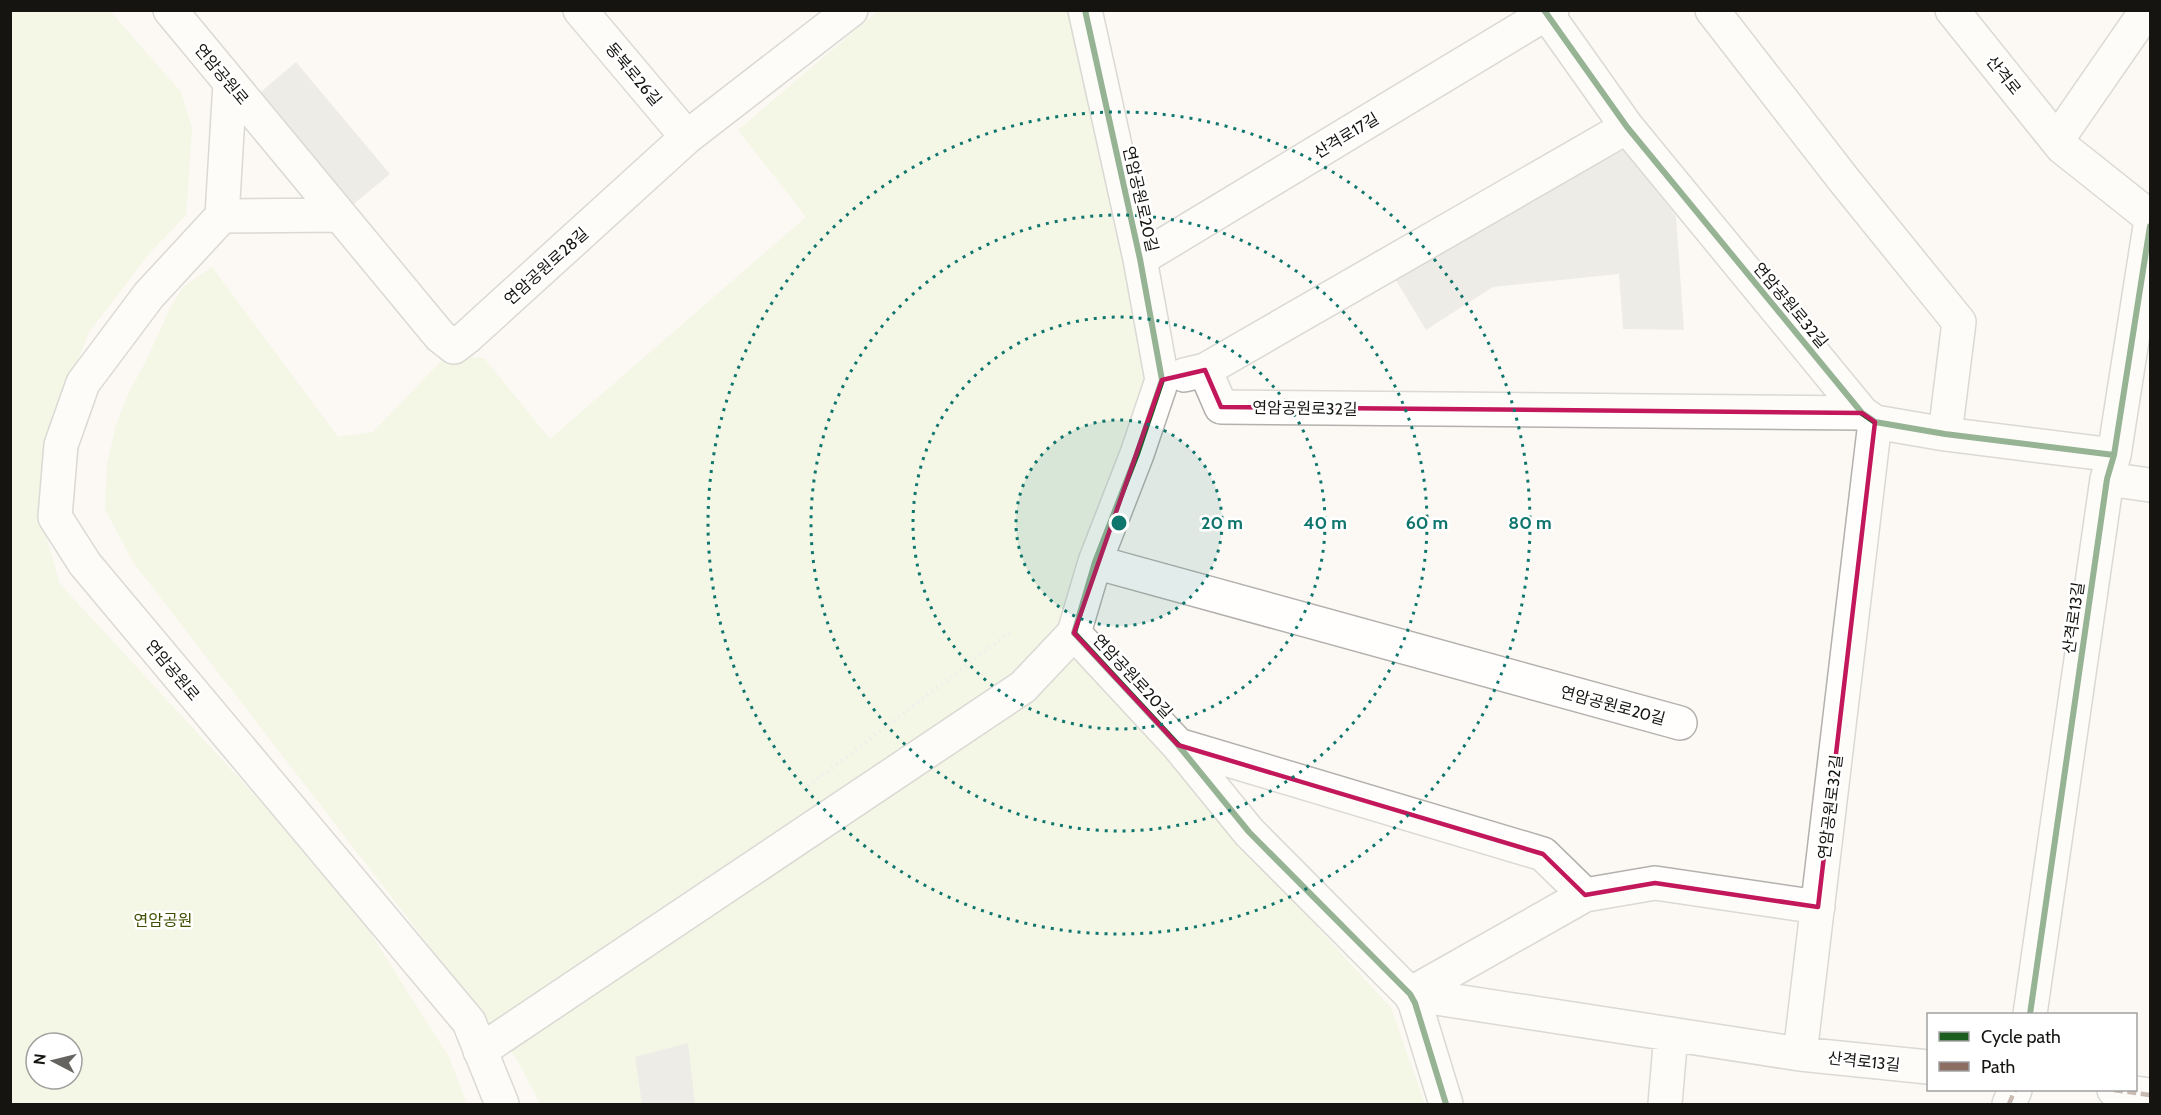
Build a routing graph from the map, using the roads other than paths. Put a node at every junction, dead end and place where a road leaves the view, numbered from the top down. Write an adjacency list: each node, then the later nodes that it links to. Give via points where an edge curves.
1 (170, 10): 9 (street, 연암공원로)
2 (580, 10): 11 (street, 동북로26길)
3 (851, 10): 11 (street, 연암공원로28길)
4 (1085, 10): 18 (street, 연암공원로20길)
5 (1712, 10): 22 (street, via 1959,322)
6 (1952, 10): 13 (street, 산격로)
7 (2149, 11): 13 (street)
8 (1547, 12): 10 (street, 연암공원로32길); 18 (street, 산격로17길)
9 (230, 83): 12 (street, 연암공원로); 15 (street)
10 (1628, 127): 19 (street); 21 (street, 연암공원로32길)
11 (687, 137): 14 (street, 연암공원로28길, via 454,347 440,336)
12 (275, 138): 14 (street, 연암공원로28길)
13 (2057, 140): 16 (street, 산격로)
14 (339, 215): 15 (street)
15 (222, 216): 34 (street, 연암공원로, via 149,295 83,383 61,445 56,517 85,564 469,1022)
16 (2151, 217)
17 (2151, 226): 23 (street, 산격로13길)
18 (1140, 259): 20 (street, 연암공원로20길)
19 (1205, 370): 20 (street); 21 (street, 연암공원로32길, via 1221,407)
20 (1162, 380): 25 (street, 연암공원로20길)
21 (1869, 417): 22 (street, 연암공원로32길); 30 (street, 연암공원로32길)
22 (1945, 434): 23 (street, 연암공원로32길)
23 (2110, 467): 24 (street); 32 (street, 산격로13길)
24 (2151, 485)
25 (1095, 562): 26 (street, 연암공원로20길); 27 (street, 연암공원로20길)
26 (1074, 633): 28 (street, 연암공원로20길); 34 (street, via 1023,687)
27 (1680, 723)
28 (1178, 745): 29 (street, via 1543,854); 31 (street, 연암공원로20길, via 1249,832)
29 (1585, 895): 30 (street, via 1655,883); 31 (street)
30 (1818, 907): 35 (street, 연암공원로32길)
31 (1410, 994): 33 (street); 40 (street, 연암공원로20길)
32 (2030, 1013)
33 (1671, 1034): 35 (street); 41 (street)
34 (480, 1051): 39 (street, 연암공원로)
35 (1800, 1054): 36 (street, 산격로13길)
36 (1927, 1067)
37 (2126, 1091): 38 (street)
38 (2151, 1095)
39 (502, 1104)
40 (1446, 1104)
41 (1665, 1104)

